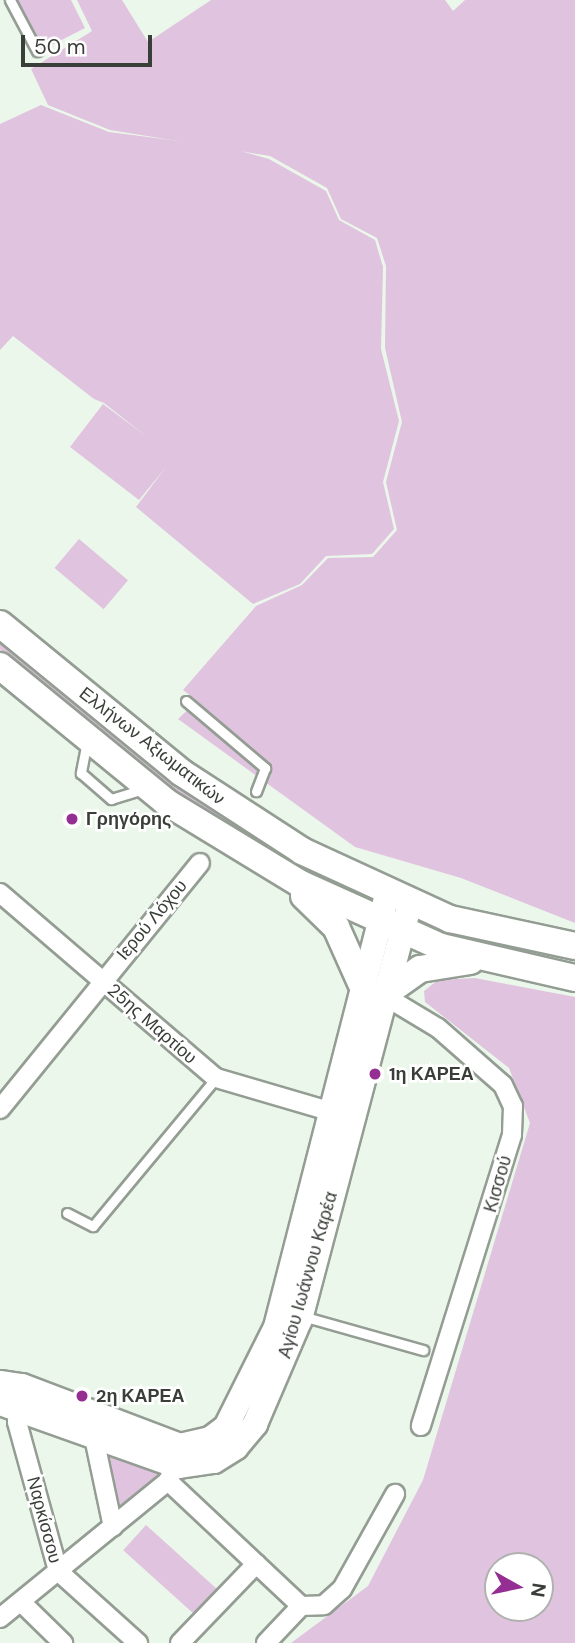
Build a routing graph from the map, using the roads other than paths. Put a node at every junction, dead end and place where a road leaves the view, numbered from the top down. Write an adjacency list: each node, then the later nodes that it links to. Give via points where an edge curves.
1 (10, 0): 2 (lane)
2 (37, 51)
3 (0, 624): 10 (main road, Ελλήνων Αξιωματικών, via 217,799)
4 (0, 666): 8 (main road, Ελλήνων Αξιωματικών, via 147,788)
5 (186, 701): 6 (lane, via 265,768)
6 (256, 790)
7 (200, 863): 15 (street, Ιερού Λόχου)
8 (277, 871): 11 (main road, Ελλήνων Αξιωματικών); 16 (main road, via 329,918)
9 (0, 893): 15 (street, 25ης Μαρτίου)
10 (398, 899): 11 (street, Αγίου Ιωάννου Καρέα); 12 (main road, via 495,931)
11 (390, 926): 13 (main road); 16 (street, Αγίου Ιωάννου Καρέα)
12 (575, 947)
13 (486, 960): 14 (main road); 16 (main road, via 431,965)
14 (575, 978)
15 (102, 980): 17 (street, 25ης Μαρτίου); 18 (street, Ιερού Λόχου)
16 (372, 989): 19 (street, Αγίου Ιωάννου Καρέα); 21 (street, Αγίου Ιωάννου Καρέα); 25 (street, Κισσού, via 438,1028 503,1086 513,1107 512,1135)
17 (216, 1078): 19 (street, 25ης Μαρτίου); 20 (lane, via 93,1226)
18 (0, 1109)
19 (329, 1111): 27 (street, Αγίου Ιωάννου Καρέα, via 267,1349 226,1427)
20 (66, 1213)
21 (300, 1316): 22 (lane); 27 (street, Αγίου Ιωάννου Καρέα, via 272,1388 242,1439 214,1461)
22 (423, 1350)
23 (0, 1383): 27 (street, Αγίου Ιωάννου Καρέα, via 22,1386)
24 (9, 1404): 26 (street, Αγίου Ιωάννου Καρέα); 31 (street, Ναρκίσσου)
25 (421, 1426)
26 (93, 1433): 27 (street, Αγίου Ιωάννου Καρέα); 29 (street)
27 (176, 1464): 29 (street); 30 (street)
28 (396, 1494): 33 (street, via 342,1589 324,1605)
29 (113, 1527): 31 (street)
30 (256, 1564): 33 (street); 37 (street)
31 (58, 1571): 32 (street); 36 (street, Ναρκίσσου)
32 (21, 1602): 34 (street); 35 (street)
33 (301, 1606): 38 (street)
34 (0, 1615)
35 (63, 1643)
36 (138, 1643)
37 (180, 1643)
38 (266, 1643)

